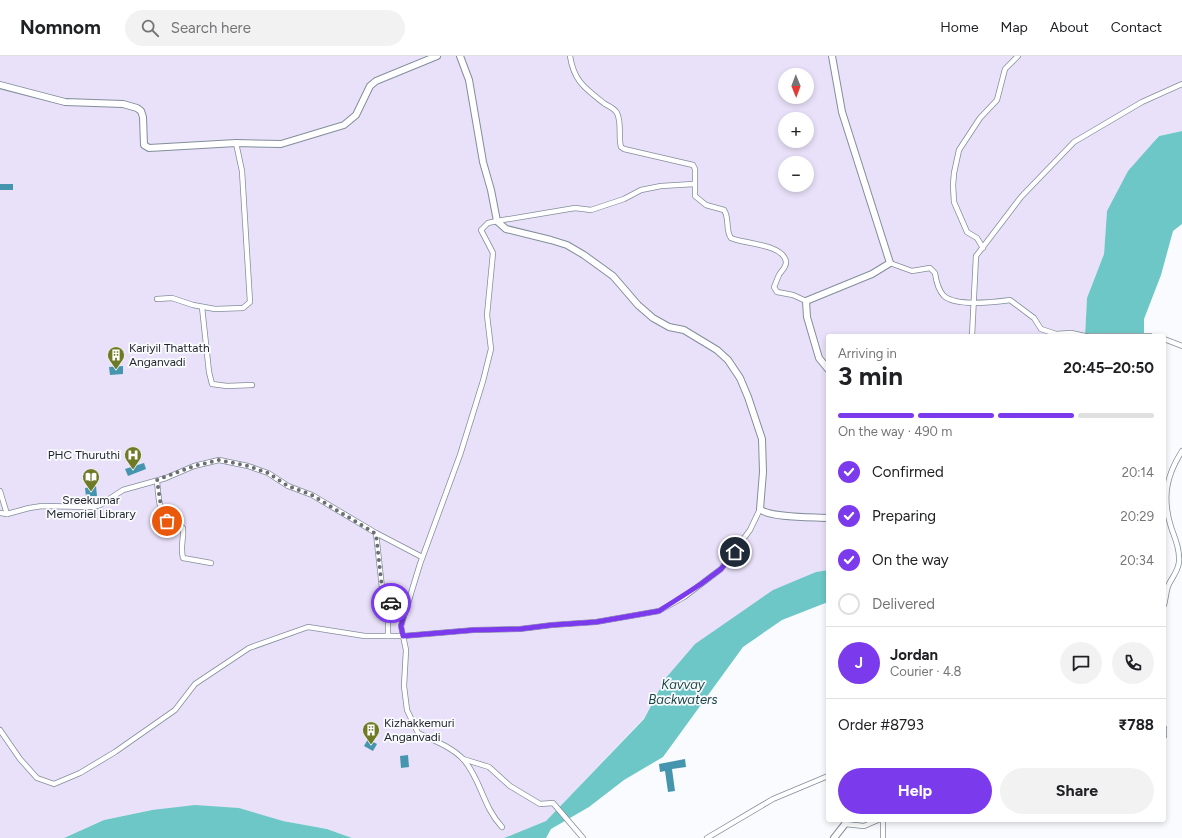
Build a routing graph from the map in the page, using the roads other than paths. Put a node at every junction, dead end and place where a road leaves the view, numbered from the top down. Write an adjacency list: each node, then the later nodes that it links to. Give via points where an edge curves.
1 (437, 56): 8 (street, via 370,86 356,115 344,125 281,144)
2 (460, 56): 10 (street, via 469,80 483,162)
3 (570, 56): 9 (street, via 571,65 583,87 617,112 621,147 693,165)
4 (832, 56): 12 (street, via 842,112)
5 (1018, 56): 11 (street, via 1005,69 997,100 980,118 961,145 956,165 954,202 967,232 977,238)
6 (1182, 84): 11 (street, via 1142,102 1074,142 1021,197)
7 (0, 85): 8 (street, via 65,102 123,104 137,108 143,117 144,145 149,148)
8 (236, 143): 16 (street, via 242,171 250,302 243,308)
9 (694, 184): 10 (street, via 641,190 624,199 591,210 575,208); 14 (street, via 698,200 724,210 727,215 728,234 732,238 781,253 786,262 774,287 777,292)
10 (497, 221): 30 (street, via 506,229 567,245 584,255 613,276 653,318 669,327 684,330 717,350 728,360 740,378 762,439); 35 (street, via 488,223 481,230 493,253 487,315 491,349 460,455)
11 (982, 248): 15 (street, via 976,256)
12 (890, 263): 14 (street, via 872,274); 15 (street, via 912,271 930,268 935,273 944,296 960,302)
13 (157, 299): 16 (street, via 172,298)
14 (806, 301): 23 (street, via 807,317 819,358)
15 (974, 302): 17 (street); 18 (street, via 1010,300 1034,318 1041,329)
16 (202, 307): 24 (street, via 212,384)
17 (972, 334)
18 (1056, 334)
19 (1056, 334): 20 (street)
20 (1076, 334)
21 (1166, 340): 22 (street)
22 (1182, 346)
23 (826, 367)
24 (252, 385)
25 (1182, 451): 27 (street)
26 (157, 480): 32 (street, via 123,490 100,506 42,506); 34 (street, via 219,460 248,466 312,495); 36 (street, via 162,514 167,521 183,528 183,558)
27 (1166, 489)
28 (0, 491): 32 (street)
29 (1166, 500): 38 (street, via 1168,516 1178,546 1179,561)
30 (760, 509): 33 (street, via 763,512 786,516); 43 (street, via 750,530 721,569 684,597 659,611 596,622)
31 (0, 513): 32 (street)
32 (7, 514)
33 (826, 518)
34 (376, 534): 35 (street); 40 (street, via 383,597)
35 (422, 557): 40 (street)
36 (211, 563)
37 (1182, 573): 38 (street)
38 (1176, 574): 39 (street, via 1168,586)
39 (1166, 596)
40 (404, 615): 43 (street, via 401,626)
41 (388, 622): 42 (street)
42 (388, 636): 43 (street); 44 (street, via 365,636 308,627 248,648 195,684 175,710 115,752 80,773 54,784 37,778)
43 (403, 636): 45 (street, via 406,650 404,686 407,710 418,733 445,745)
44 (0, 730)
45 (463, 759): 50 (street, via 475,777 493,817); 51 (street, via 488,767 510,786 540,804 553,803)
46 (826, 777): 52 (street, via 773,799)
47 (846, 822): 48 (street, via 864,826); 53 (street)
48 (873, 822)
49 (883, 822): 54 (street)
50 (502, 827)
51 (583, 838)
52 (707, 838)
53 (834, 838)
54 (883, 838)

